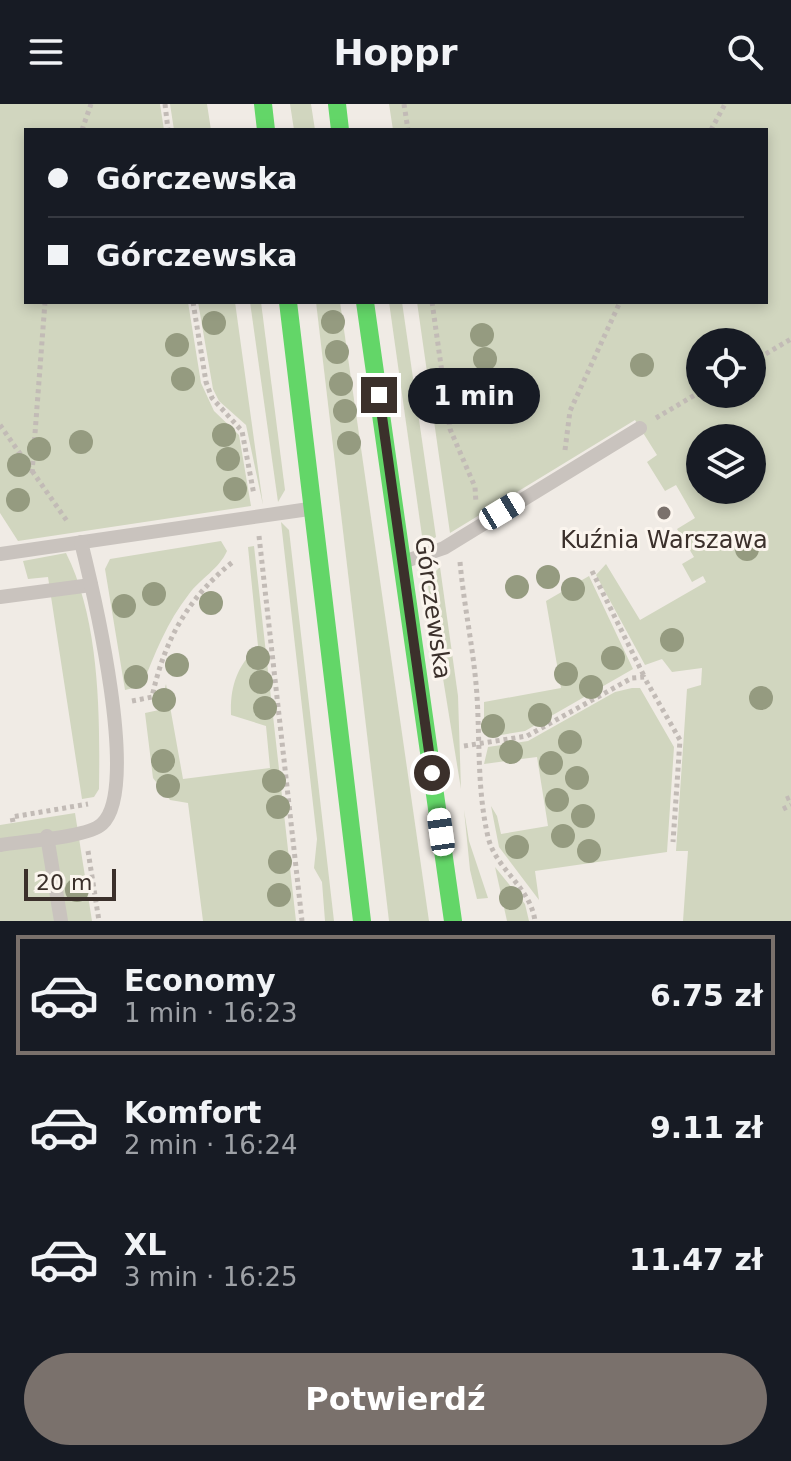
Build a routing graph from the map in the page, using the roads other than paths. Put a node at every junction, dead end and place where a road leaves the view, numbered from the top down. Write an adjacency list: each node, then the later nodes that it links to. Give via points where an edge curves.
1 (263, 104): 3 (main road)
2 (337, 104): 4 (main road)
3 (266, 128)
4 (340, 128)
5 (288, 304): 8 (main road)
6 (365, 304): 11 (main road, Górczewska)
7 (640, 428): 11 (lane, via 444,548)
8 (314, 509): 9 (lane); 17 (main road)
9 (81, 542): 10 (lane); 12 (lane)
10 (0, 554)
11 (402, 562): 18 (main road, Górczewska)
12 (91, 585): 13 (lane); 14 (lane, via 113,706 115,792 102,824 85,832)
13 (0, 597)
14 (47, 836): 15 (lane); 16 (lane)
15 (0, 845)
16 (61, 921)
17 (362, 921)
18 (453, 921)

